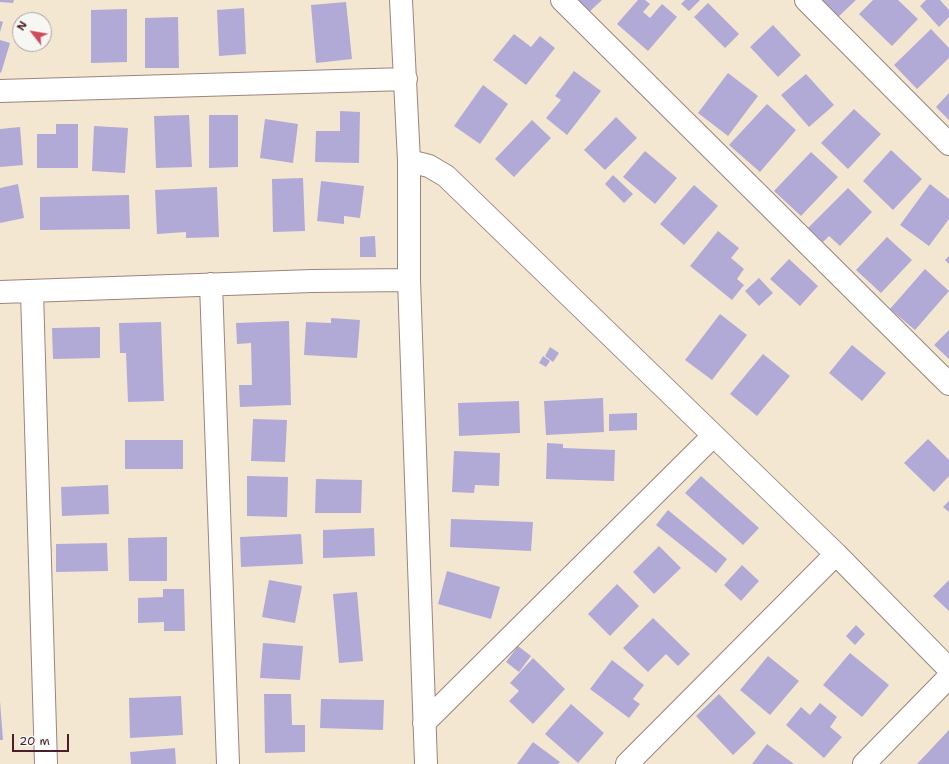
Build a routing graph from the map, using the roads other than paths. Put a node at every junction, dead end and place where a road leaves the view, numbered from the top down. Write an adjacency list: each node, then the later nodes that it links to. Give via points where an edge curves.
1 (401, 0): 4 (street)
2 (562, 0): 12 (street)
3 (806, 0): 6 (street)
4 (406, 79): 5 (street); 7 (street)
5 (0, 91)
6 (949, 144)
7 (409, 161): 8 (street); 13 (street, via 429,166 446,176)
8 (409, 280): 9 (street); 17 (street)
9 (211, 284): 11 (street); 19 (street)
10 (0, 292): 11 (street)
11 (32, 292): 18 (street)
12 (949, 384)
13 (713, 436): 14 (street); 17 (street)
14 (836, 554): 15 (street); 21 (street)
15 (949, 669)
16 (949, 678): 22 (street)
17 (424, 723): 20 (street)
18 (46, 764)
19 (228, 764)
20 (426, 764)
21 (627, 764)
22 (864, 764)

